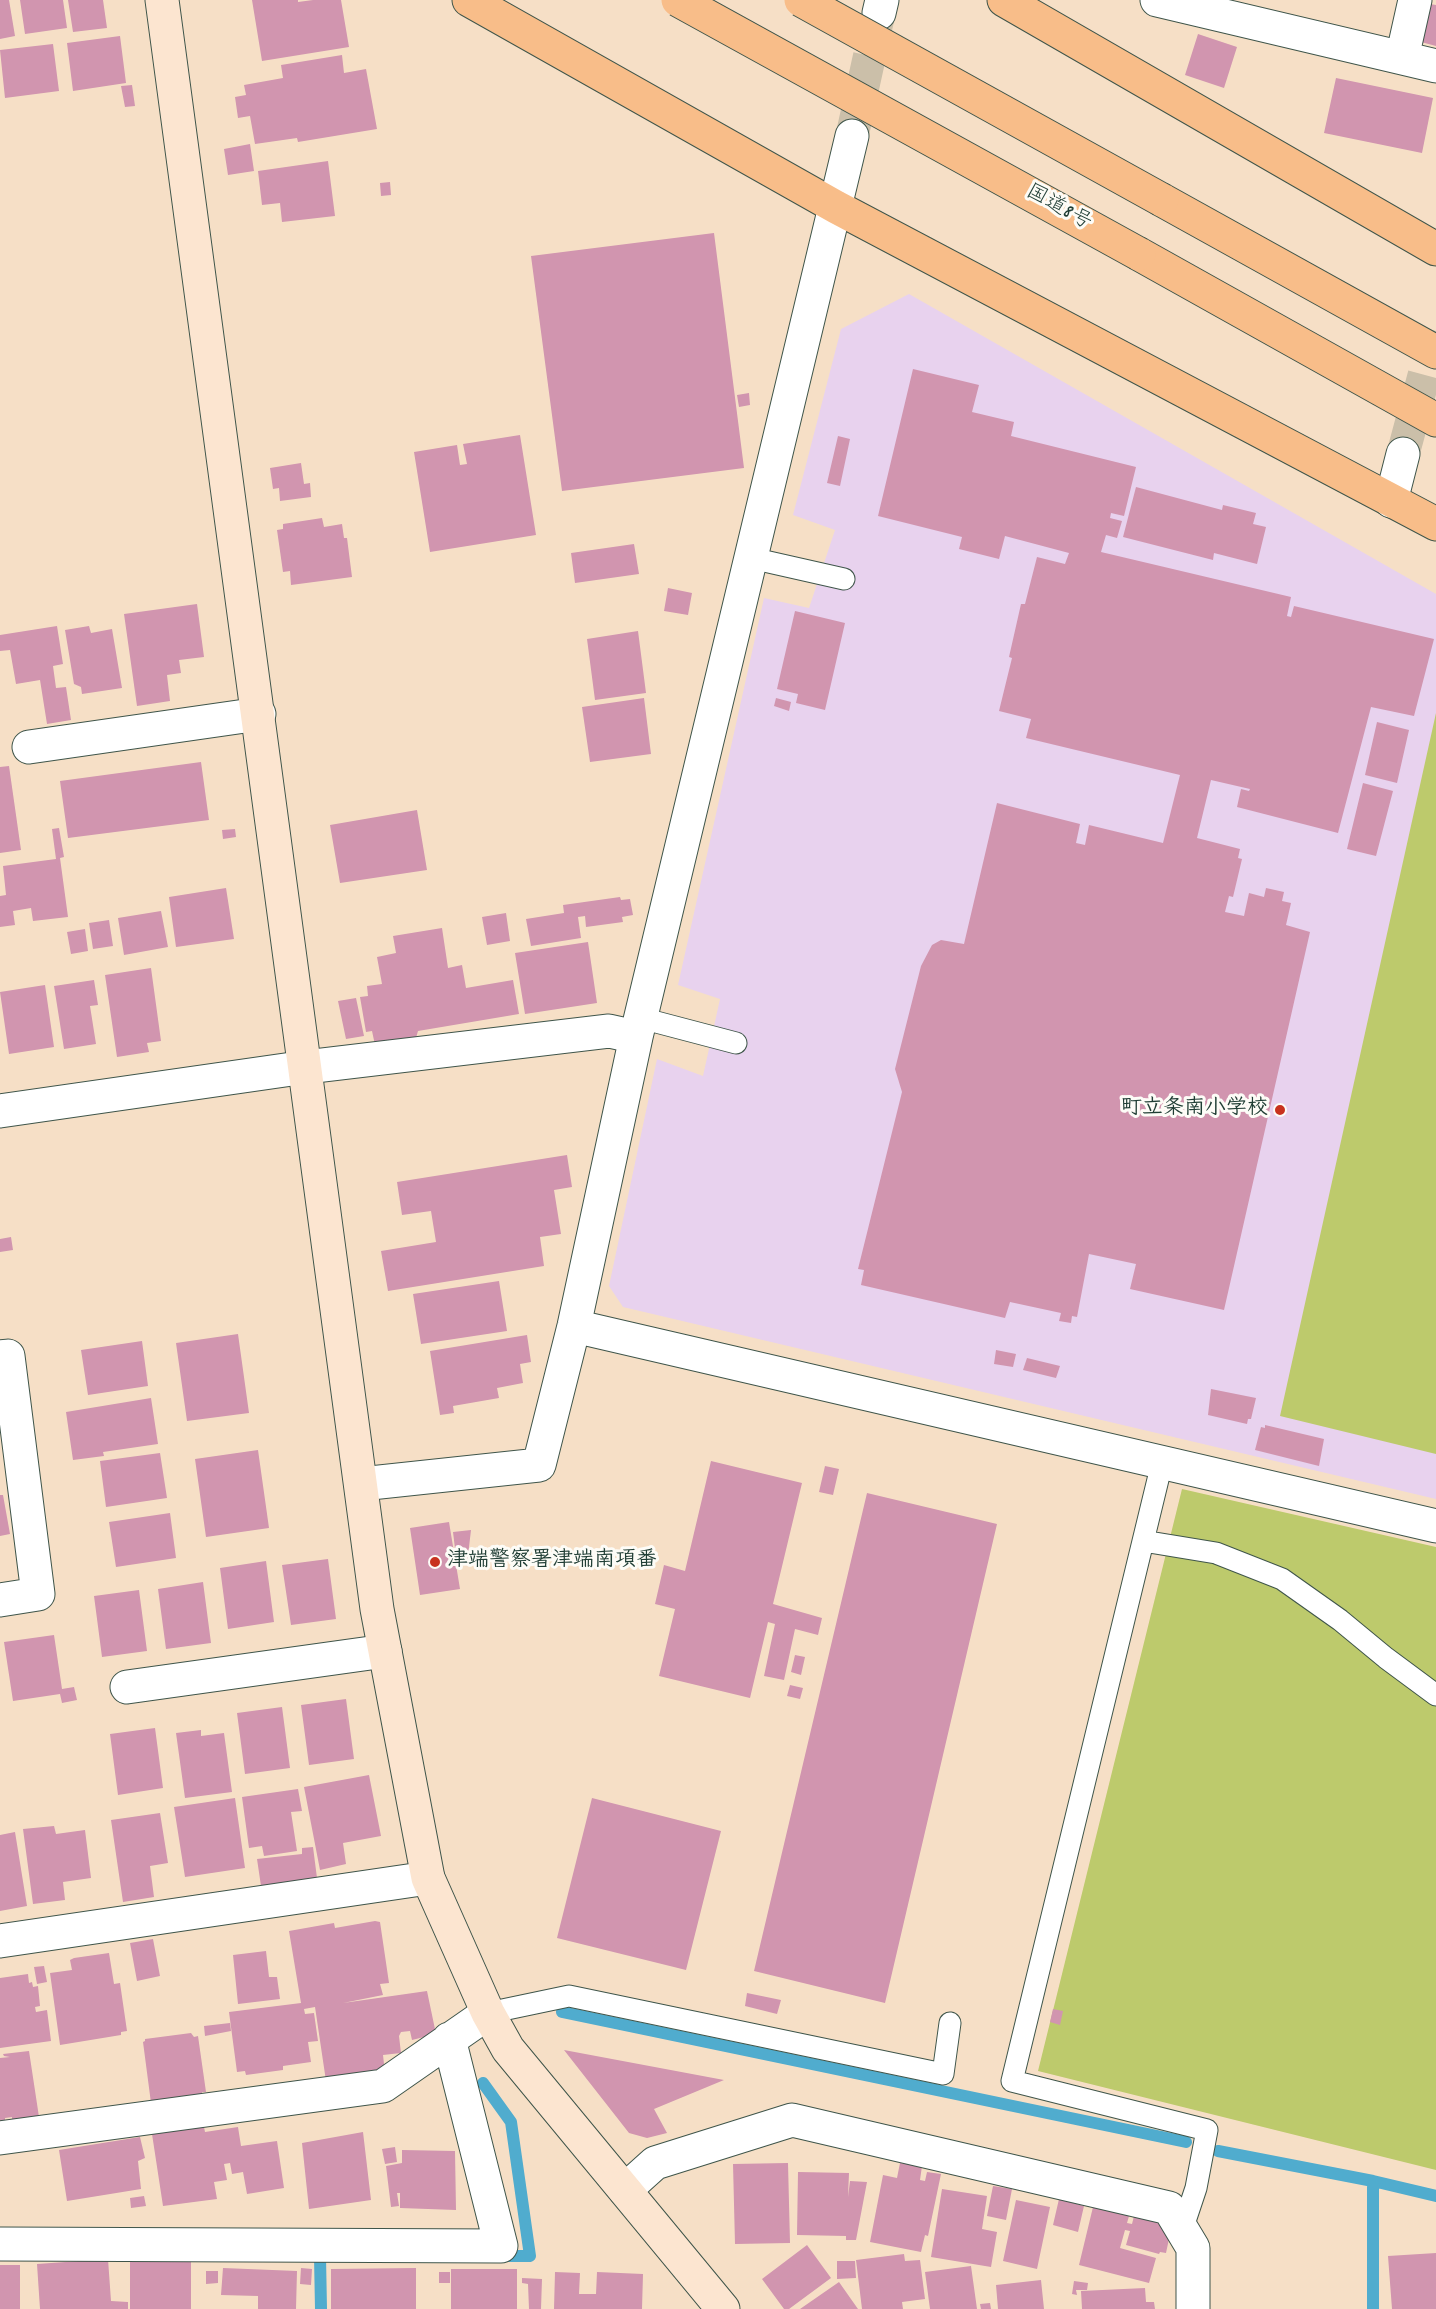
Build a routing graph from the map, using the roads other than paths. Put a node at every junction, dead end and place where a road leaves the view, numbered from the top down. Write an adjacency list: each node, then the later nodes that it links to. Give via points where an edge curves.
1 (162, 0): 20 (street)
2 (469, 0): 11 (highway)
3 (678, 0): 14 (highway, 国道8号, bridge)
4 (801, 0): 13 (highway, bridge)
5 (1004, 0): 12 (highway)
6 (1160, 0): 8 (street)
7 (1415, 0): 8 (street)
8 (1402, 58): 9 (street)
9 (1436, 66)
10 (852, 136): 11 (street)
11 (836, 207): 16 (highway); 18 (street)
12 (1436, 249)
13 (1436, 352)
14 (1436, 420)
15 (1403, 454): 16 (street)
16 (1392, 501): 17 (highway)
17 (1436, 524)
18 (751, 558): 19 (lane); 22 (street)
19 (844, 579)
20 (259, 714): 21 (street); 24 (street)
21 (29, 747)
22 (638, 1027): 23 (lane); 24 (street); 26 (street)
23 (735, 1043)
24 (306, 1067): 25 (street); 29 (street)
25 (0, 1111)
26 (574, 1326): 28 (street); 29 (street, via 539,1465)
27 (0, 1357): 32 (street, via 8,1356 38,1594)
28 (1162, 1463): 30 (street); 31 (lane)
29 (361, 1484): 33 (street)
30 (1436, 1526)
31 (1143, 1541): 35 (lane, via 1216,1553 1282,1578); 43 (lane, via 1012,2081 1207,2130 1196,2188)
32 (0, 1600)
33 (385, 1651): 34 (street); 36 (street)
34 (127, 1687)
35 (1436, 1695)
36 (428, 1878): 37 (street); 38 (street)
37 (0, 1941)
38 (488, 2013): 39 (lane, via 569,1996 943,2074); 40 (street); 42 (street, via 508,2049)
39 (950, 2023)
40 (449, 2039): 41 (street, via 383,2086); 44 (street, via 501,2246)
41 (0, 2138)
42 (625, 2190): 43 (street, via 655,2163 792,2120 1169,2208); 45 (street)
43 (1182, 2230): 46 (street, via 1193,2248)
44 (0, 2244)
45 (723, 2309)
46 (1193, 2309)

